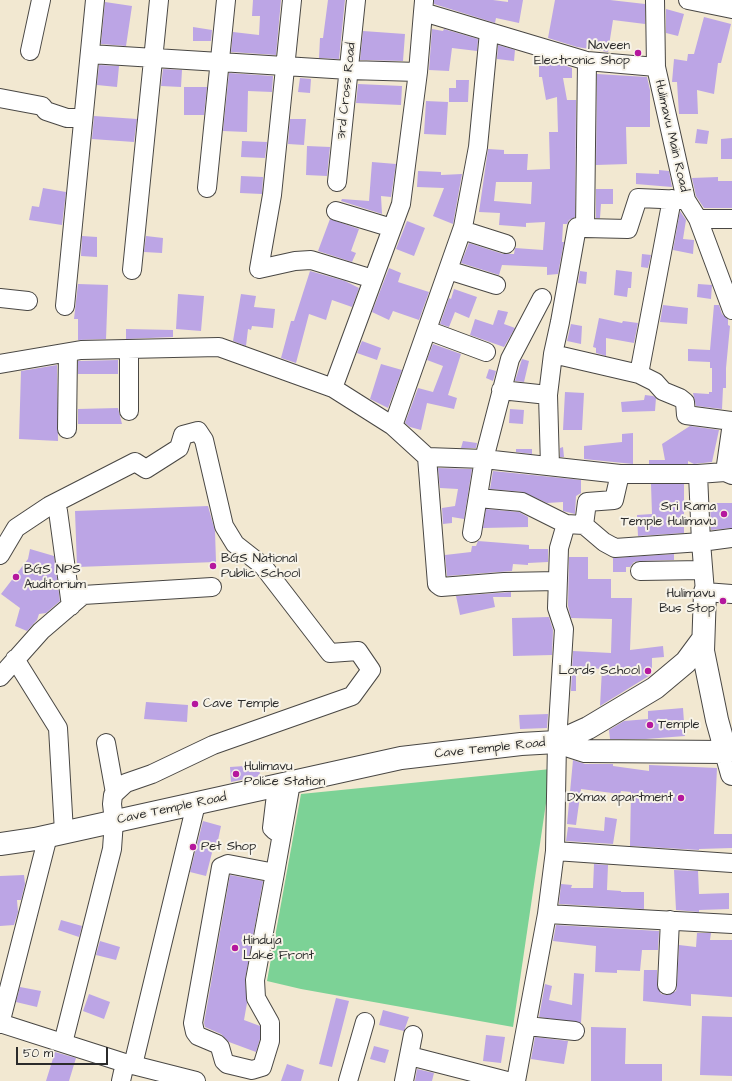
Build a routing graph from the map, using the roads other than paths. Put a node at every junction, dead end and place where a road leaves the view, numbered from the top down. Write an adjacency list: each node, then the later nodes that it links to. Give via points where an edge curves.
1 (41, 0): 12 (street)
2 (95, 0): 13 (street)
3 (158, 0): 14 (street)
4 (226, 0): 16 (street)
5 (292, 0): 17 (street)
6 (356, 0): 19 (street, 3rd Cross Road)
7 (655, 0): 18 (street, Hulimavu Main Road)
8 (688, 0): 10 (street)
9 (423, 6): 11 (street); 20 (street)
10 (732, 9)
11 (489, 32): 15 (street); 31 (street, via 478,147)
12 (30, 51)
13 (90, 54): 14 (street); 22 (street)
14 (153, 58): 16 (street); 33 (street)
15 (587, 61): 18 (street); 30 (street)
16 (220, 62): 17 (street); 24 (street)
17 (285, 66): 19 (street); 35 (street, via 272,195 259,269 303,259)
18 (656, 67): 25 (street, Hulimavu Main Road)
19 (349, 70): 20 (street); 23 (street, 3rd Cross Road)
20 (418, 72): 29 (street, via 401,204)
21 (0, 98): 22 (street, via 42,106 46,111 67,118)
22 (83, 118): 40 (street)
23 (337, 182)
24 (207, 188)
25 (679, 200): 27 (street, Hulimavu Main Road); 30 (street, via 638,198 628,229); 48 (street)
26 (336, 211): 29 (street)
27 (698, 219): 28 (street); 41 (street, Hulimavu Main Road)
28 (732, 219)
29 (392, 228): 35 (street)
30 (585, 228): 46 (street, via 577,227)
31 (462, 230): 32 (street); 34 (street)
32 (506, 244)
33 (132, 270)
34 (448, 270): 36 (street); 42 (street)
35 (373, 279): 49 (street)
36 (496, 286)
37 (0, 298): 39 (street)
38 (542, 298): 50 (street, via 510,360)
39 (28, 301)
40 (65, 306)
41 (732, 310)
42 (427, 330): 45 (street); 54 (street)
43 (128, 349): 44 (street); 49 (street, via 220,348); 52 (street)
44 (68, 352): 47 (street); 55 (street)
45 (486, 352)
46 (553, 354): 48 (street); 51 (street)
47 (0, 364)
48 (639, 374): 53 (street, via 655,382 663,391 685,402 686,415)
49 (333, 388): 54 (street)
50 (501, 390): 51 (street); 57 (street)
51 (548, 395): 58 (street)
52 (129, 411)
53 (732, 422): 61 (street)
54 (393, 426): 56 (street)
55 (68, 429)
56 (427, 456): 57 (street); 72 (street, via 437,584 441,587)
57 (484, 459): 58 (street); 62 (street)
58 (550, 466): 59 (street)
59 (620, 474): 60 (street); 65 (street, via 614,500 587,502)
60 (698, 474): 61 (street); 68 (street)
61 (729, 474)
62 (478, 498): 64 (street, via 522,502); 66 (street)
63 (49, 506): 69 (street, via 16,528); 76 (street, via 58,511); 85 (street, via 136,462 146,469 178,448 183,435 198,431 204,440 224,526 235,544 263,566 330,653 358,651 371,670 352,696 214,745 152,774 126,783)
64 (566, 524): 65 (street); 72 (street, via 559,548)
65 (584, 525): 68 (street, via 614,548)
66 (472, 533)
67 (732, 538): 68 (street)
68 (701, 542): 70 (street)
69 (2, 545)
70 (703, 570): 71 (street); 74 (street)
71 (640, 571)
72 (558, 581): 80 (street, via 557,608 564,630)
73 (212, 587): 76 (street, via 83,595)
74 (705, 592): 75 (street); 77 (main road)
75 (732, 594)
76 (71, 606): 78 (street)
77 (703, 639): 80 (main road, Cave Temple Road, via 686,662 656,688 588,728); 82 (main road, via 703,651)
78 (15, 659): 79 (street); 88 (street, via 58,728)
79 (0, 677)
80 (557, 742): 82 (main road, Cave Temple Road, via 585,751); 84 (main road, Cave Temple Road, via 401,758); 90 (street)
81 (106, 743): 85 (street)
82 (726, 752): 83 (main road)
83 (732, 774)
84 (284, 784): 86 (main road, Cave Temple Road); 92 (street, via 272,828 282,837)
85 (115, 793): 87 (street, via 112,804)
86 (196, 804): 87 (main road, Cave Temple Road); 104 (street)
87 (114, 821): 88 (main road, Cave Temple Road); 102 (street, via 110,857)
88 (56, 834): 89 (main road, Cave Temple Road); 98 (street)
89 (0, 844)
90 (555, 851): 91 (street); 93 (street)
91 (732, 864)
92 (275, 873): 92 (street, via 254,991 270,1024 270,1041 262,1066 252,1070 227,1064 220,1047 198,1036 194,1032 193,1023 221,867 228,864)
93 (547, 914): 94 (street); 99 (street)
94 (670, 920): 95 (street); 96 (street)
95 (732, 924)
96 (667, 985)
97 (365, 1022): 107 (street)
98 (0, 1023): 102 (street)
99 (527, 1026): 100 (street); 110 (street)
100 (575, 1031)
101 (413, 1035): 103 (street)
102 (63, 1043): 104 (street)
103 (410, 1056): 108 (street); 109 (street)
104 (129, 1064): 105 (street); 106 (street)
105 (190, 1080)
106 (121, 1081)
107 (348, 1081)
108 (404, 1081)
109 (507, 1081)
110 (516, 1081)

